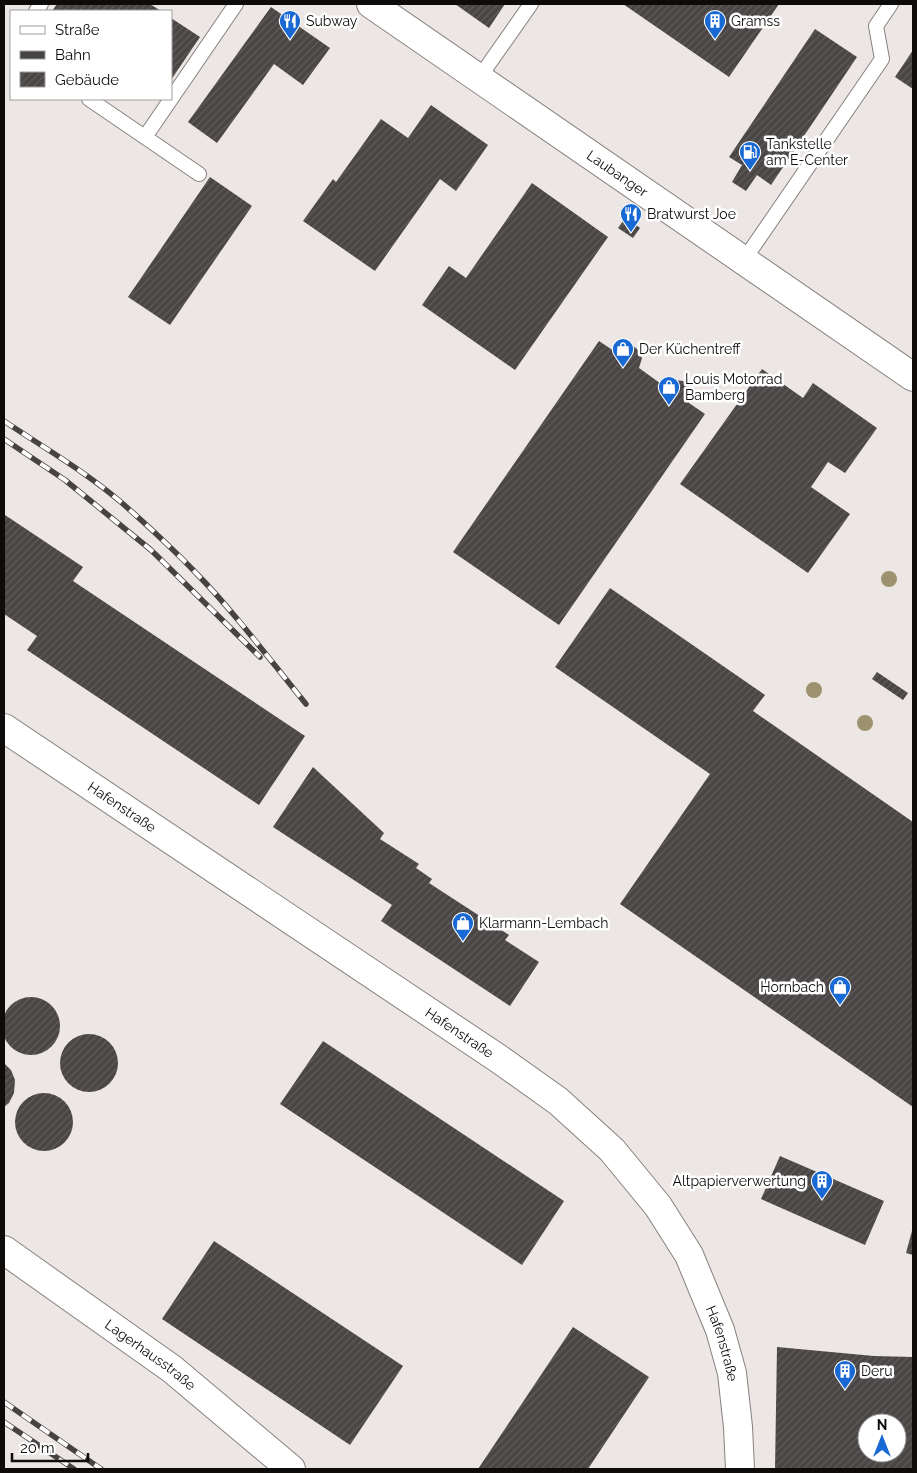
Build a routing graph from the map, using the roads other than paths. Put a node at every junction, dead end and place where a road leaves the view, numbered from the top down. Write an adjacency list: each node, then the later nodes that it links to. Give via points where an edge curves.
1 (236, 4): 6 (lane)
2 (371, 4): 5 (street, Laubanger)
3 (531, 4): 5 (lane)
4 (891, 4): 11 (lane, via 876,26 882,59)
5 (479, 78): 11 (street, Laubanger)
6 (172, 98)
7 (90, 100): 9 (lane)
8 (170, 100): 9 (lane)
9 (145, 137): 10 (lane)
10 (199, 174)
11 (744, 260): 12 (street, Laubanger)
12 (913, 377)
13 (4, 728): 16 (street, Hafenstraße, via 499,1058 558,1101 612,1150 658,1206 689,1255 720,1330 732,1372)
14 (4, 1250): 15 (street, Lagerhausstraße, via 172,1369)
15 (291, 1469)
16 (740, 1469)

